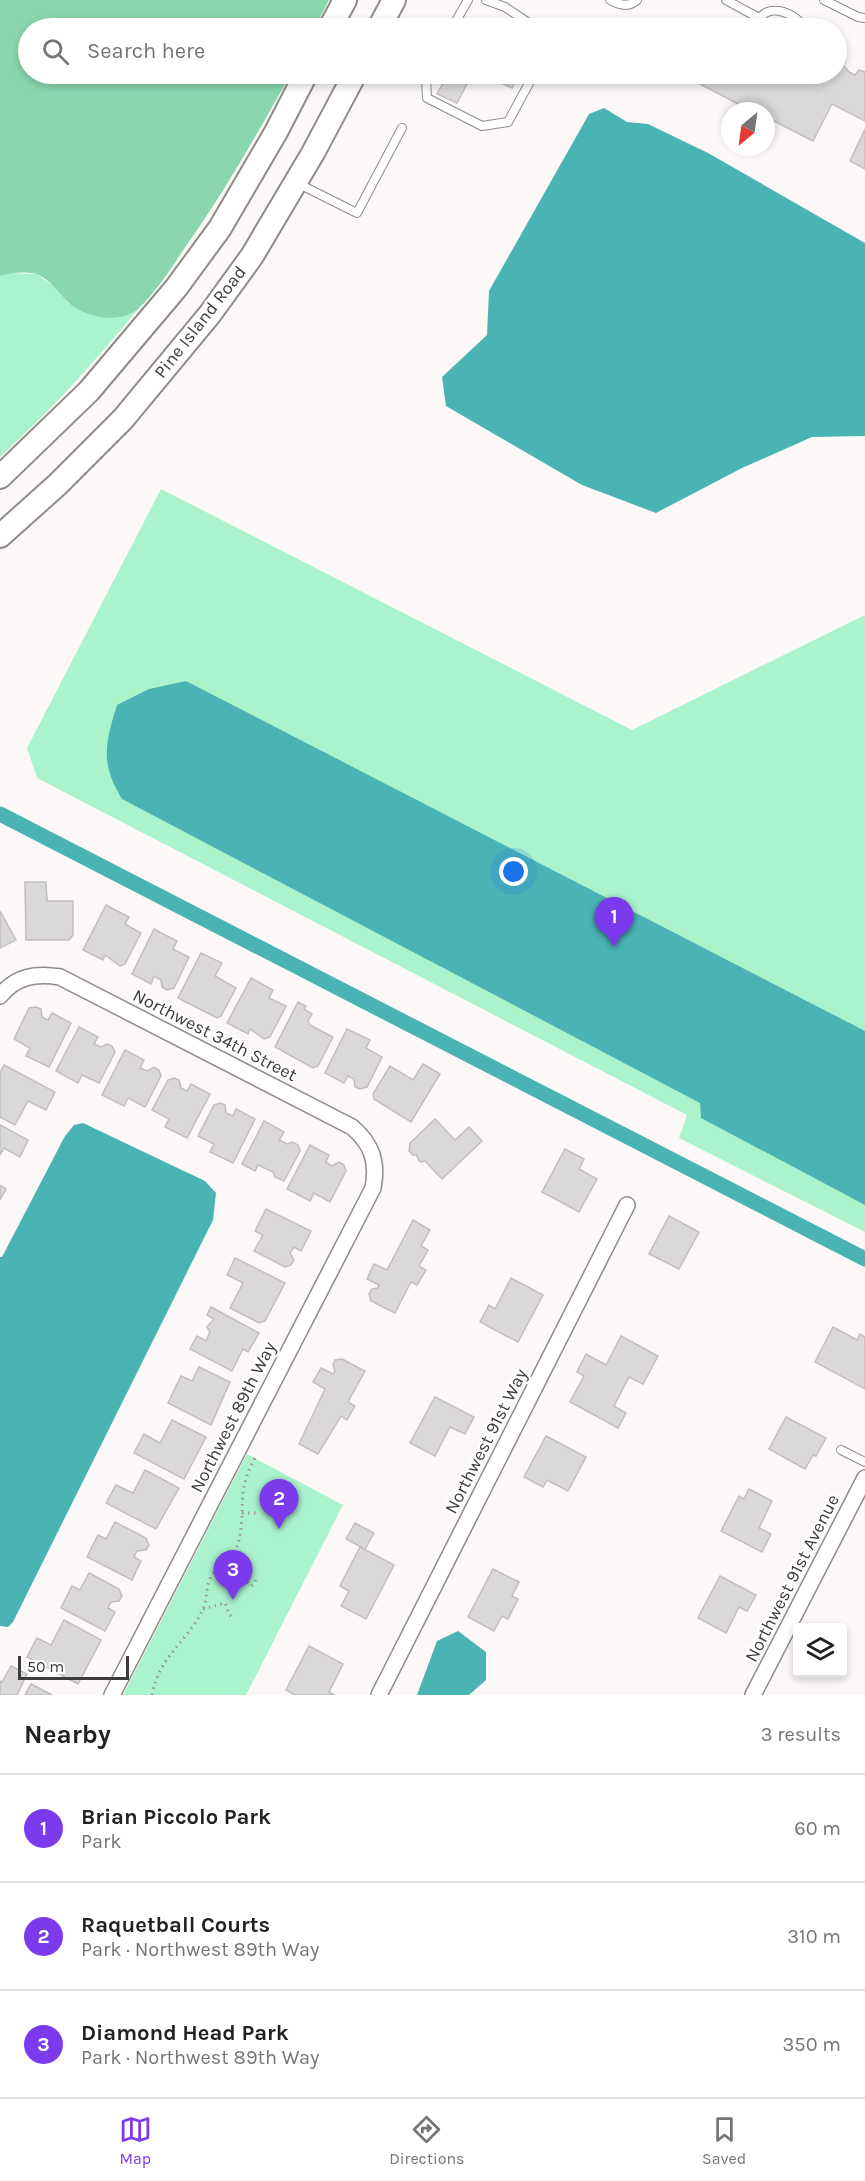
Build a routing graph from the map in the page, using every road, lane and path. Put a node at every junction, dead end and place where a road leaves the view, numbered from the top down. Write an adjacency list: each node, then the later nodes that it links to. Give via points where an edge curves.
1 (345, 0): 10 (main road)
2 (394, 0): 11 (main road)
3 (468, 0): 12 (lane)
4 (486, 0): 9 (lane)
5 (610, 0): 6 (lane, via 621,6)
6 (637, 0)
7 (726, 0): 14 (lane)
8 (824, 0): 16 (lane)
9 (507, 4): 13 (lane)
10 (335, 18)
11 (384, 18)
12 (458, 18)
13 (524, 18)
14 (759, 18): 15 (lane, via 769,12)
15 (797, 18)
16 (865, 18)
17 (301, 84): 23 (main road, via 220,228 176,288 89,391)
18 (350, 84): 22 (main road, Pine Island Road)
19 (426, 84): 20 (lane, via 427,98 482,126 508,122)
20 (529, 84)
21 (402, 128): 22 (lane, via 357,213)
22 (296, 182): 24 (main road, Pine Island Road, via 252,256 210,314 130,411)
23 (0, 477)
24 (0, 536)
25 (0, 996): 26 (street, Northwest 34th Street, via 26,977 60,977 352,1127)
26 (374, 1154): 38 (street, Northwest 89th Way, via 373,1188)
27 (627, 1205): 40 (street, Northwest 91st Way)
28 (841, 1450): 30 (lane)
29 (255, 1458): 32 (path, via 247,1473)
30 (865, 1462)
31 (865, 1478): 41 (street, Northwest 91st Avenue)
32 (242, 1513): 33 (path); 34 (path, via 236,1550)
33 (260, 1514)
34 (223, 1565): 35 (path, via 251,1586); 36 (path, via 209,1581)
35 (257, 1578)
36 (203, 1609): 37 (path, via 225,1603); 39 (path, via 165,1660)
37 (234, 1619)
38 (112, 1695)
39 (153, 1695)
40 (379, 1695)
41 (753, 1695)

